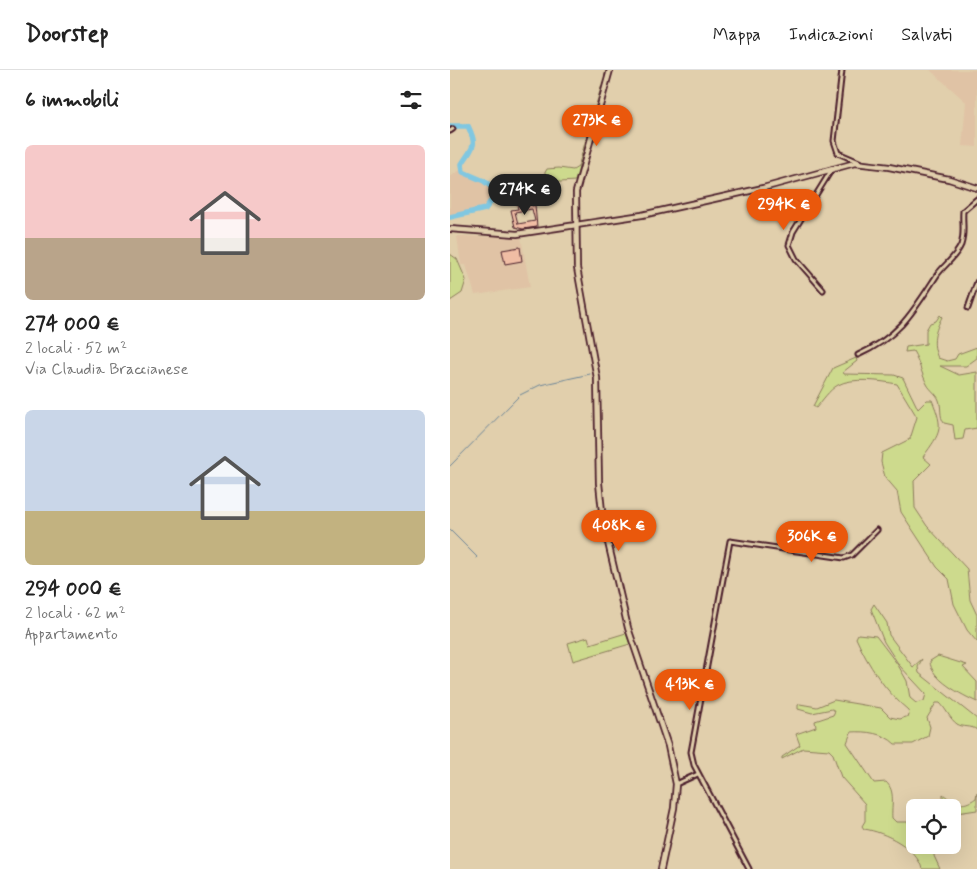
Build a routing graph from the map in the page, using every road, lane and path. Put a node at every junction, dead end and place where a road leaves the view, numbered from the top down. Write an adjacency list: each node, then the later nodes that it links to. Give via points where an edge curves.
1 (610, 70): 7 (street, via 577,183)
2 (842, 70): 3 (street, via 834,141 838,153)
3 (862, 163): 4 (street); 5 (street, via 949,179)
4 (833, 169): 7 (street, via 673,209); 10 (street, via 790,241 790,249 796,259)
5 (977, 188)
6 (977, 199): 12 (street, via 963,211 964,232 959,249 908,320 887,340)
7 (576, 224): 8 (street, via 510,234); 15 (street, via 580,290 598,382 599,483 603,521 624,617 670,752)
8 (450, 229)
9 (977, 282): 11 (street)
10 (823, 290)
11 (968, 308)
12 (858, 355)
13 (877, 530): 14 (street, via 852,555 844,558 730,541 691,752)
14 (698, 774): 15 (street); 17 (street)
15 (676, 784): 16 (street)
16 (661, 869)
17 (749, 869)

